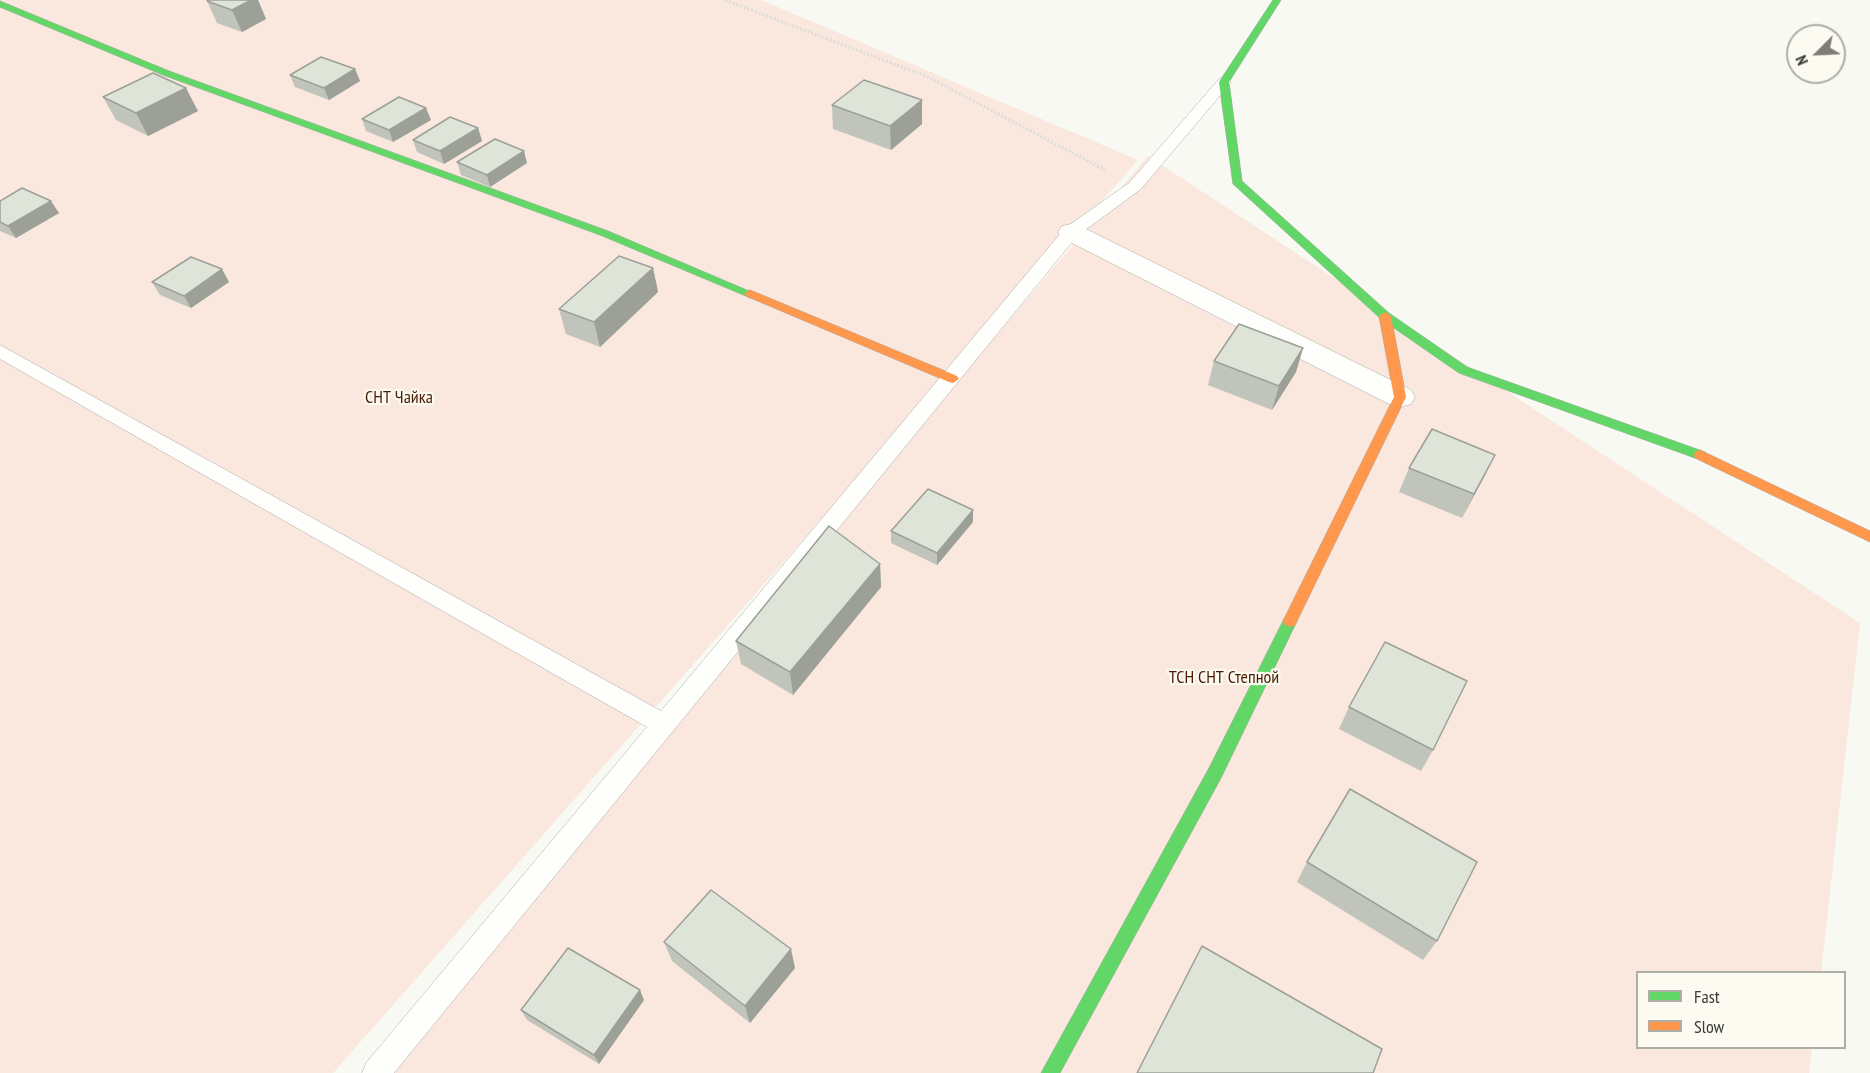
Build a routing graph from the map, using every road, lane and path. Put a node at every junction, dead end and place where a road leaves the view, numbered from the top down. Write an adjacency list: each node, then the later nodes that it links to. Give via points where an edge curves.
1 (725, 0): 5 (path, via 928,76)
2 (1277, 0): 4 (street)
3 (0, 4): 9 (street, via 166,73 604,233)
4 (1224, 82): 5 (lane); 7 (street, via 1237,182)
5 (1135, 186): 6 (lane)
6 (1071, 232): 9 (lane); 10 (street)
7 (1385, 316): 10 (street); 11 (street, via 1463,370 1713,460)
8 (0, 351): 12 (lane)
9 (953, 379): 12 (lane)
10 (1400, 397): 14 (street, via 1215,773)
11 (1870, 537)
12 (663, 724): 13 (lane)
13 (376, 1073)
14 (1050, 1073)

